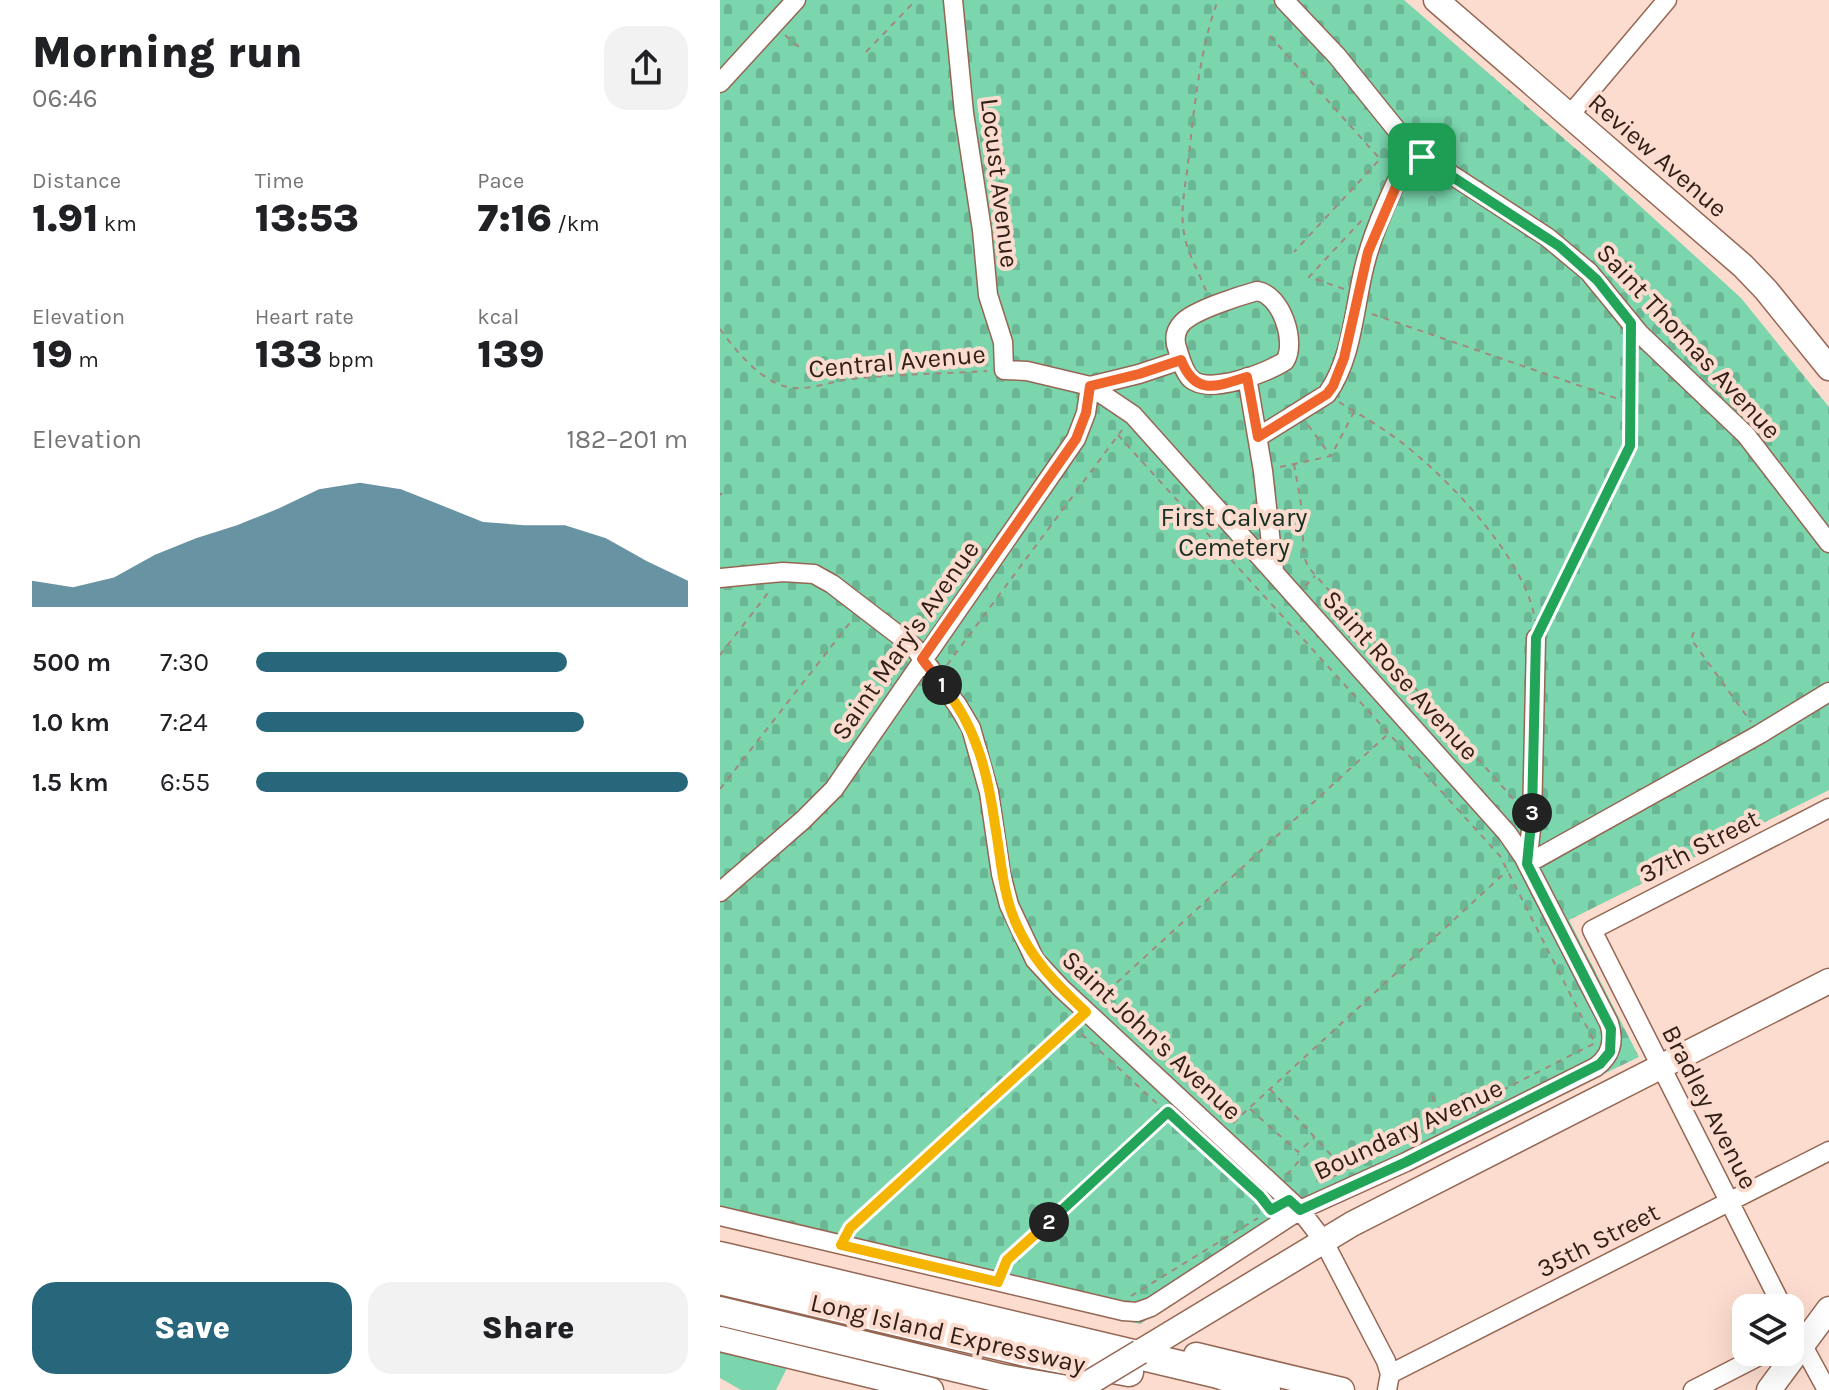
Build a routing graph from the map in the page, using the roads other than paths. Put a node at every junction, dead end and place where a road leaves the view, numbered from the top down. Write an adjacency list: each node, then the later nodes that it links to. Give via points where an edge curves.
1 (796, 0): 6 (street)
2 (953, 0): 12 (street, Locust Avenue, via 988,295 1003,342 1004,370)
3 (1284, 0): 8 (street, Saint Thomas Avenue)
4 (1436, 0): 7 (main road, Review Avenue)
5 (1667, 0): 7 (street)
6 (720, 83)
7 (1569, 116): 10 (main road, Review Avenue, via 1743,266)
8 (1412, 149): 13 (street, via 1368,252 1341,369 1327,394); 14 (street, Saint Thomas Avenue, via 1559,246 1597,280 1631,323 1746,435)
9 (1181, 360): 11 (street, via 1199,384); 11 (street, via 1177,329 1185,320 1257,291 1276,303 1289,336 1289,353 1280,365); 12 (street)
10 (1829, 368)
11 (1247, 377): 13 (street)
12 (1090, 386): 15 (street, Saint Rose Avenue, via 1133,415); 18 (street, Saint Mary's Avenue, via 1076,439)
13 (1258, 437): 15 (street)
14 (1829, 543)
15 (1274, 571): 21 (street, Saint Rose Avenue, via 1507,833)
16 (720, 578): 18 (street, Saint John's Avenue, via 814,574 909,642)
17 (1536, 638): 21 (street)
18 (922, 659): 22 (street, Saint Mary's Avenue, via 824,801); 28 (street, Saint John's Avenue, via 965,717 980,755 1001,874 1015,921 1035,960 1079,1018)
19 (1829, 692): 21 (street)
20 (1829, 808): 23 (street, 37th Street)
21 (1527, 864): 25 (street, Saint Rose Avenue, via 1609,1023)
22 (720, 892)
23 (1592, 930): 26 (street, Bradley Avenue)
24 (1829, 981): 26 (main road)
25 (1612, 1043): 28 (street, Boundary Avenue, via 1596,1067 1406,1162)
26 (1660, 1066): 29 (street, Bradley Avenue); 32 (main road, via 1394,1214)
27 (1829, 1151): 29 (street, 35th Street)
28 (1288, 1199): 30 (street, Boundary Avenue, via 1151,1307 1129,1312); 32 (street, Saint John's Avenue)
29 (1729, 1202): 35 (street, Bradley Avenue); 45 (street, 35th Street)
30 (720, 1216)
31 (720, 1240): 40 (highway)
32 (1323, 1240): 40 (main road); 45 (street, Saint John's Avenue)
33 (720, 1256): 51 (highway, via 1218,1374)
34 (720, 1280): 50 (highway, Long Island Expressway, via 1045,1356)
35 (1776, 1294)
36 (1829, 1309): 38 (main road)
37 (720, 1311): 44 (highway, Long Island Expressway)
38 (1804, 1337)
39 (720, 1339): 46 (main road)
40 (1146, 1348): 49 (main road, bridge); 52 (main road)
41 (1804, 1356): 55 (street)
42 (1740, 1366): 53 (street)
43 (1784, 1366): 54 (main road)
44 (1004, 1379): 47 (highway); 48 (highway, Long Island Expressway)
45 (1388, 1382)
46 (931, 1390)
47 (1038, 1390)
48 (1067, 1390)
49 (1077, 1390)
50 (1224, 1390)
51 (1266, 1390)
52 (1342, 1390)
53 (1693, 1390)
54 (1769, 1390)
55 (1827, 1390)

